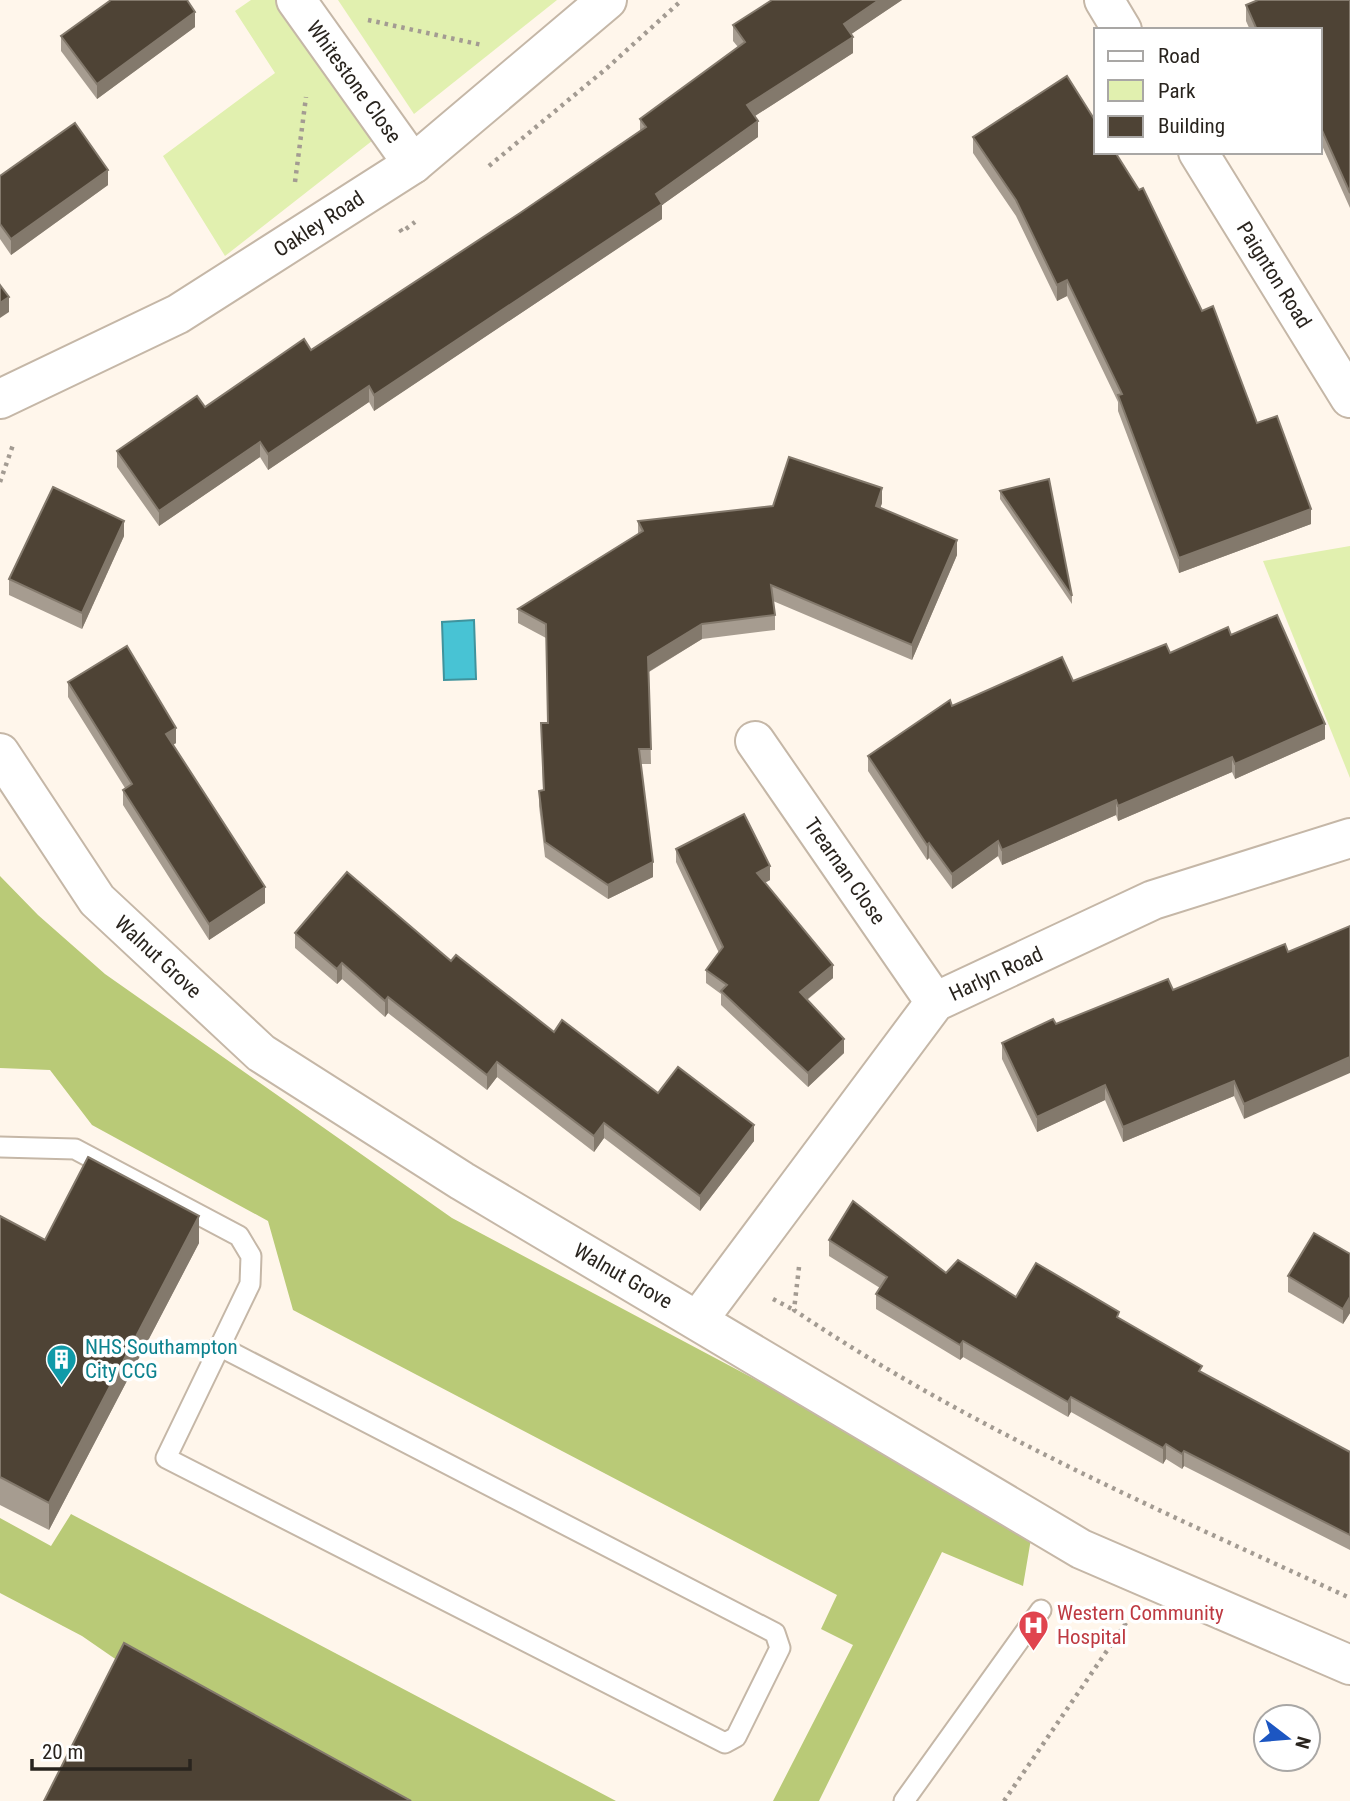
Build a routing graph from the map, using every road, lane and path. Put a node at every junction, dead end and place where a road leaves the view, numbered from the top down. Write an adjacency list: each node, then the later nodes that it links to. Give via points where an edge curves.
1 (607, 0): 7 (street, Oakley Road)
2 (1104, 0): 4 (street)
3 (303, 10): 5 (path); 7 (street, Whitestone Close); 8 (path)
4 (1121, 28)
5 (486, 46)
6 (1199, 154): 9 (street, Paignton Road)
7 (412, 164): 8 (street, Oakley Road)
8 (287, 244): 10 (street, Oakley Road, via 178,314)
9 (1350, 398)
10 (0, 399)
11 (755, 740): 14 (street, Trearnan Close)
12 (0, 753): 17 (street, Walnut Grove, via 97,900 261,1053 462,1181)
13 (1350, 838): 14 (street, Harlyn Road, via 1153,900)
14 (935, 1002): 17 (street, Harlyn Road)
15 (0, 1147): 18 (lane, via 75,1149 239,1236 251,1256 250,1284)
16 (799, 1262): 20 (path, via 794,1310 861,1356 1071,1469)
17 (698, 1320): 19 (street, Walnut Grove, via 1081,1549)
18 (219, 1346): 18 (lane, via 166,1458 725,1743 736,1737 780,1648 775,1633)
19 (1154, 1580): 22 (street, Walnut Grove); 24 (path)
20 (1350, 1598)
21 (1041, 1610): 23 (lane)
22 (1350, 1665)
23 (904, 1801)
24 (1003, 1801)

